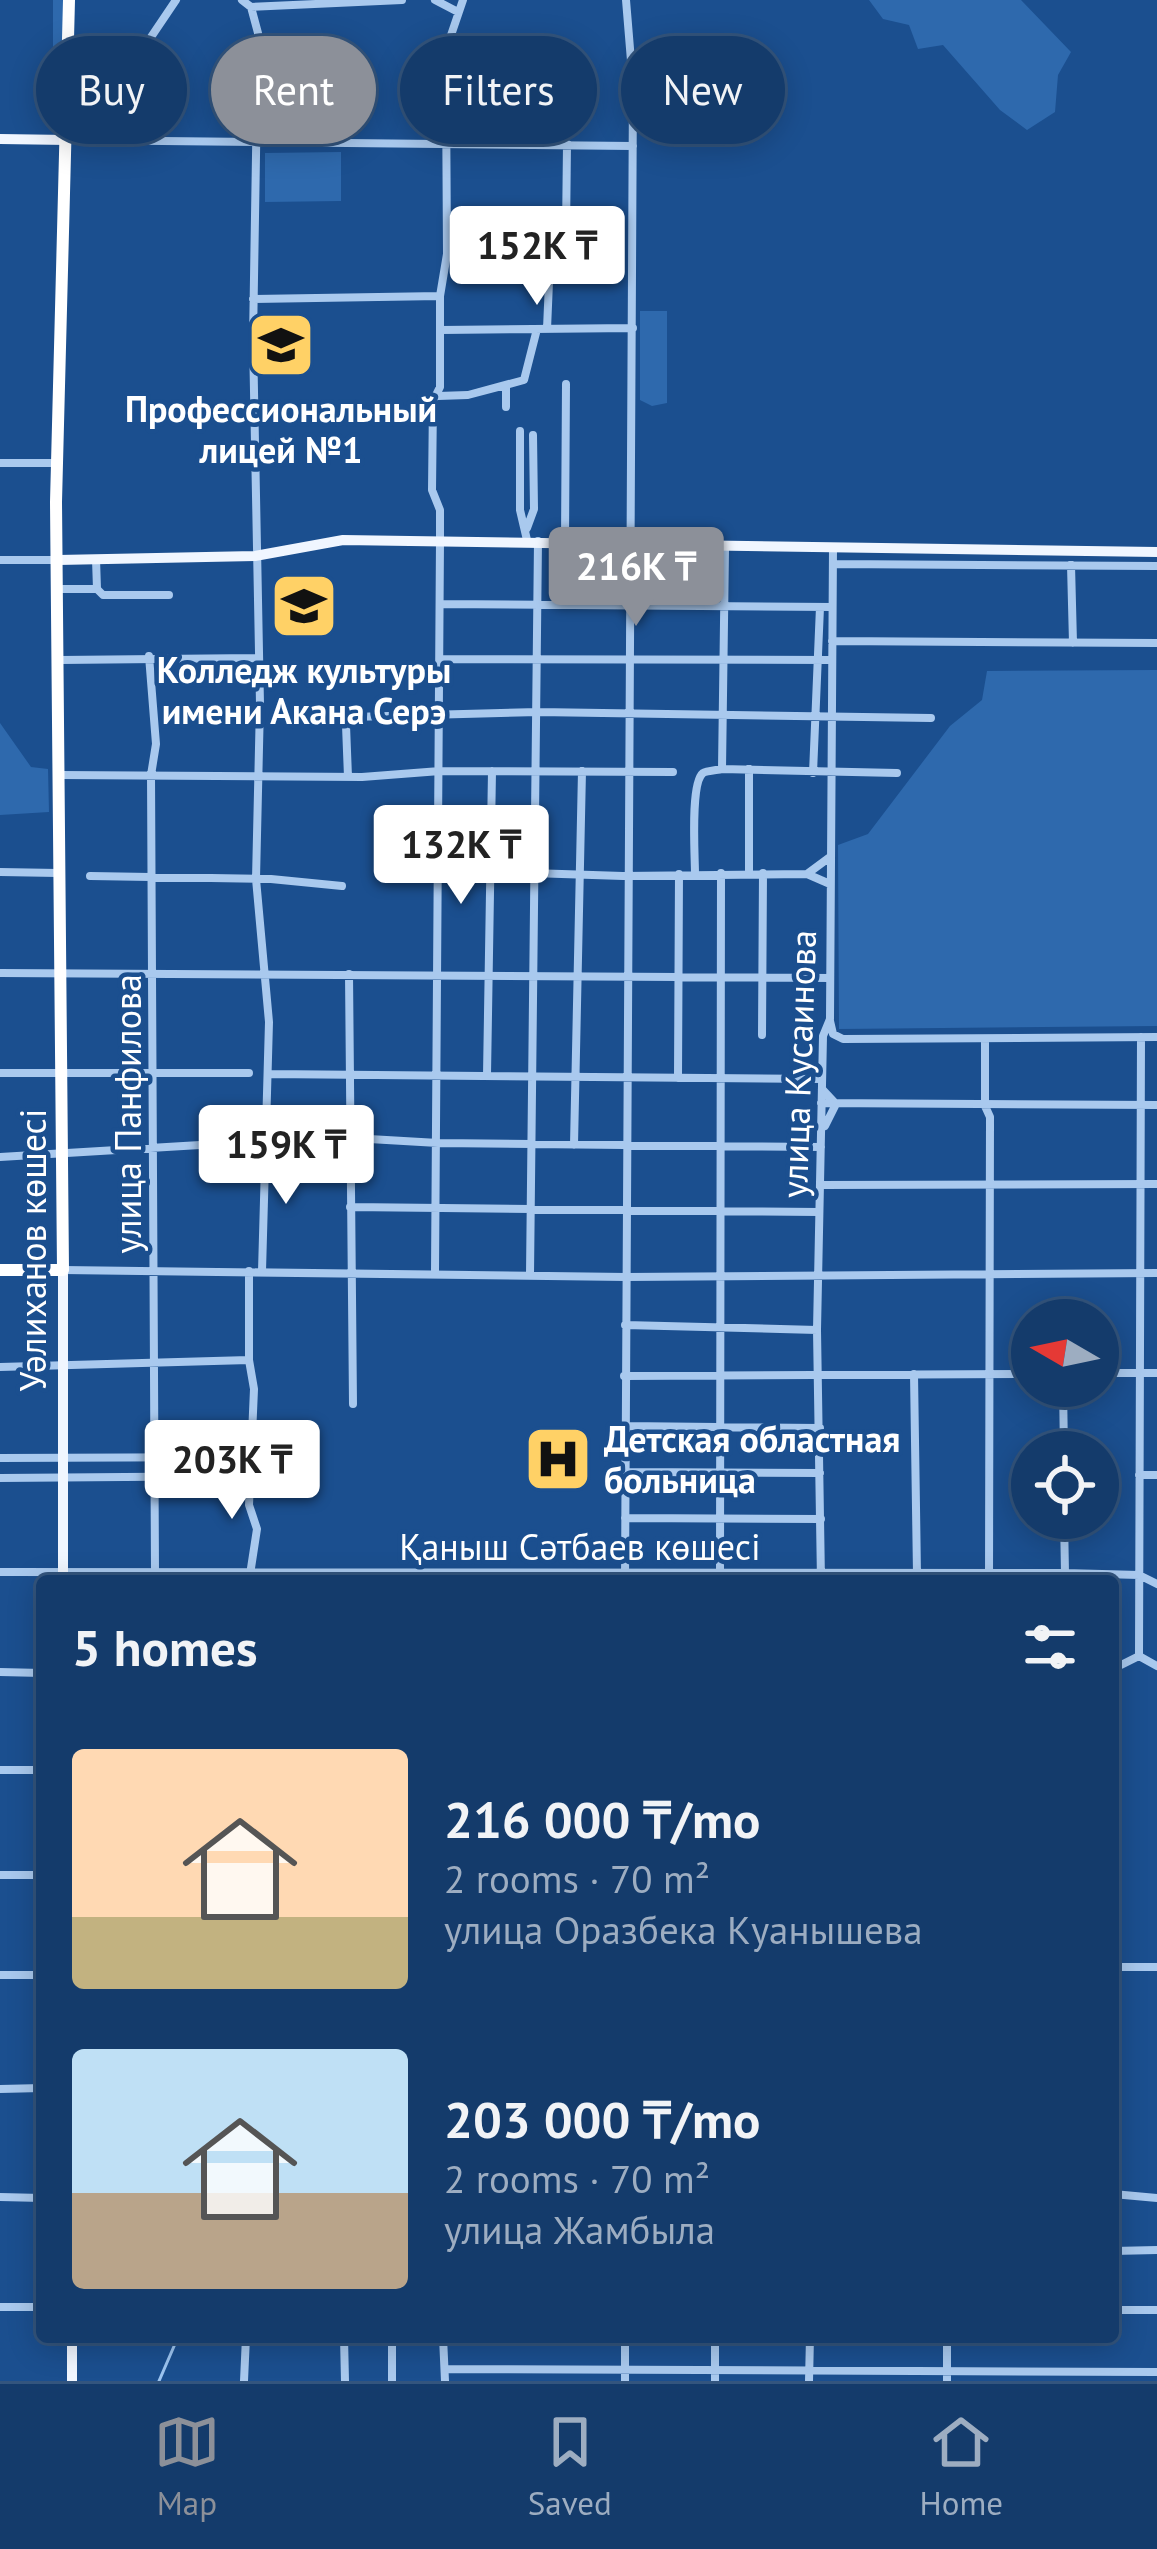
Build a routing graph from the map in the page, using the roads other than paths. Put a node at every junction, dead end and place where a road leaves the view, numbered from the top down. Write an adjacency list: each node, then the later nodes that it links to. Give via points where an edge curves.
1 (69, 0): 9 (highway)
2 (176, 0): 10 (street)
3 (402, 0): 7 (street)
4 (435, 0): 8 (street)
5 (463, 0): 8 (street)
6 (626, 0): 20 (street)
7 (246, 4): 11 (street)
8 (458, 12): 12 (street)
9 (71, 36)
10 (150, 36)
11 (258, 36)
12 (452, 36)
13 (0, 140): 14 (main road)
14 (36, 140)
15 (75, 144): 32 (highway)
16 (256, 144): 22 (street)
17 (445, 144): 21 (street)
18 (566, 144): 24 (street, via 566,236 550,258)
19 (588, 144): 20 (street)
20 (633, 146): 23 (street)
21 (440, 296): 22 (street); 25 (street)
22 (253, 299): 41 (street)
23 (633, 328): 24 (street); 37 (street)
24 (543, 329): 25 (street); 27 (street, via 526,378)
25 (441, 330): 28 (street)
26 (566, 384): 36 (street)
27 (506, 386): 28 (street); 29 (street)
28 (433, 401): 35 (street)
29 (506, 407)
30 (520, 431): 34 (street, via 520,510)
31 (533, 435): 34 (street)
32 (57, 463): 33 (street); 45 (highway)
33 (0, 464)
34 (530, 537): 35 (main road); 36 (main road); 53 (street)
35 (440, 540): 41 (main road, via 343,541); 52 (street)
36 (565, 541): 37 (main road)
37 (632, 545): 39 (main road); 55 (street)
38 (833, 548): 39 (main road); 42 (main road); 46 (street, улица Кусаинова)
39 (725, 549): 54 (street)
40 (1157, 553): 42 (main road)
41 (254, 556): 43 (main road); 62 (street)
42 (1058, 558): 46 (street); 47 (street)
43 (96, 559): 45 (main road); 50 (street)
44 (0, 560): 45 (street)
45 (58, 560): 49 (highway); 92 (highway)
46 (833, 564): 57 (street, улица Кусаинова)
47 (1072, 565): 48 (street); 59 (street)
48 (1157, 566)
49 (59, 589): 50 (street); 67 (highway)
50 (97, 589): 51 (street)
51 (170, 595)
52 (440, 604): 53 (street); 65 (street)
53 (538, 605): 55 (street); 63 (street)
54 (724, 606): 55 (street); 56 (street); 64 (street)
55 (632, 607): 69 (street)
56 (820, 607): 57 (street); 66 (street)
57 (832, 607): 58 (street, улица Кусаинова)
58 (832, 641): 59 (street); 68 (street, улица Кусаинова)
59 (1073, 643): 60 (street)
60 (1157, 644)
61 (148, 656): 62 (street); 67 (street); 89 (street, улица Панфилова)
62 (258, 658): 90 (street)
63 (538, 658): 65 (street); 69 (street); 70 (street)
64 (724, 658): 66 (street); 69 (street); 71 (street)
65 (440, 659): 72 (street)
66 (818, 659): 68 (street); 74 (street)
67 (59, 660): 88 (highway, Уәлиханов көшесі)
68 (832, 660): 75 (street, улица Кусаинова)
69 (631, 661): 73 (street)
70 (538, 712): 72 (street); 73 (street); 80 (street)
71 (723, 713): 73 (street); 74 (street); 77 (street)
72 (440, 715): 81 (street); 91 (street, via 351,717)
73 (630, 715): 83 (street)
74 (817, 715): 75 (street); 85 (street)
75 (831, 715): 76 (street); 87 (street, улица Кусаинова)
76 (932, 718)
77 (722, 769): 78 (street); 104 (street, via 697,779)
78 (749, 769): 85 (street); 101 (street)
79 (492, 770): 80 (street); 81 (street); 96 (street)
80 (537, 770): 82 (street); 98 (street)
81 (440, 771): 91 (street); 94 (street)
82 (582, 771): 83 (street); 99 (street)
83 (630, 771): 84 (street); 106 (street)
84 (674, 772)
85 (813, 773): 87 (street)
86 (897, 773): 87 (street)
87 (830, 774): 93 (street, улица Кусаинова)
88 (60, 775): 89 (street); 92 (highway, Уәлиханов көшесі)
89 (151, 775): 90 (street); 108 (street, улица Панфилова)
90 (257, 776): 91 (street); 109 (street)
91 (348, 777)
92 (59, 814): 97 (highway, Уәлиханов көшесі)
93 (830, 856): 105 (street); 110 (street, улица Кусаинова)
94 (439, 870): 96 (street); 117 (street)
95 (0, 872): 97 (street)
96 (492, 872): 98 (street); 118 (street)
97 (60, 873): 113 (highway, Уәлиханов көшесі)
98 (535, 873): 99 (street); 119 (street)
99 (580, 873): 106 (street); 120 (street)
100 (721, 873): 101 (street); 104 (street); 123 (street)
101 (748, 873): 102 (street)
102 (764, 873): 105 (street); 124 (street)
103 (679, 874): 104 (street); 106 (street); 122 (street)
104 (695, 874)
105 (807, 874): 110 (street)
106 (630, 875): 121 (street)
107 (90, 876): 108 (street)
108 (152, 878): 109 (street); 114 (street, улица Панфилова)
109 (256, 879): 111 (street); 115 (street)
110 (830, 884): 125 (street, улица Кусаинова)
111 (342, 886)
112 (0, 973): 113 (street)
113 (61, 974): 114 (street); 134 (highway, Уәлиханов көшесі)
114 (155, 974): 115 (street); 132 (street, улица Панфилова)
115 (262, 974): 116 (street); 135 (street)
116 (349, 974): 117 (street); 136 (street)
117 (439, 974): 118 (street); 137 (street)
118 (490, 975): 119 (street); 138 (street)
119 (532, 975): 120 (street); 139 (street)
120 (579, 975): 121 (street); 140 (street)
121 (630, 976): 122 (street); 141 (street)
122 (678, 976): 123 (street); 142 (street)
123 (720, 976): 124 (street); 143 (street)
124 (763, 976): 125 (street); 127 (street)
125 (830, 978): 126 (street, улица Кусаинова)
126 (830, 1019): 130 (street, via 843,1039); 144 (street, улица Кусаинова)
127 (762, 1035)
128 (1141, 1037): 129 (street); 130 (street); 147 (street)
129 (1157, 1037)
130 (985, 1040): 149 (street)
131 (0, 1073): 134 (street)
132 (154, 1073): 133 (street); 134 (street); 159 (street, улица Панфилова)
133 (249, 1073)
134 (62, 1074): 160 (highway, Уәлиханов көшесі)
135 (268, 1074): 136 (street); 151 (street)
136 (350, 1074): 137 (street); 150 (street)
137 (438, 1074): 138 (street); 153 (street)
138 (487, 1075): 139 (street)
139 (531, 1076): 140 (street); 155 (street)
140 (576, 1076): 141 (street); 156 (street)
141 (629, 1078): 142 (street); 157 (street)
142 (678, 1078): 143 (street)
143 (721, 1078): 144 (street); 158 (street)
144 (821, 1083): 145 (street, улица Кусаинова); 146 (street)
145 (821, 1103): 146 (street); 154 (street, улица Кусаинова)
146 (836, 1104): 149 (street); 154 (street)
147 (1138, 1105): 148 (street); 149 (street); 162 (street)
148 (1157, 1105)
149 (985, 1106): 165 (street)
150 (352, 1138): 151 (street); 153 (street); 166 (street)
151 (268, 1140): 176 (street)
152 (250, 1142): 159 (street)
153 (438, 1143): 155 (street); 167 (street)
154 (821, 1143): 158 (street); 164 (street, улица Кусаинова)
155 (532, 1144): 156 (street); 168 (street)
156 (574, 1145): 157 (street)
157 (629, 1145): 158 (street); 169 (street)
158 (720, 1147): 170 (street)
159 (154, 1148): 160 (street); 174 (street, улица Панфилова)
160 (62, 1152): 161 (street); 173 (highway, Уәлиханов көшесі)
161 (0, 1157)
162 (1138, 1184): 163 (street); 165 (street); 180 (street)
163 (1157, 1184)
164 (820, 1185): 165 (street); 171 (street, улица Кусаинова)
165 (989, 1185): 185 (street)
166 (350, 1207): 167 (street); 177 (street)
167 (438, 1208): 168 (street); 178 (street)
168 (530, 1210): 169 (street); 181 (street)
169 (628, 1212): 170 (street); 184 (street)
170 (718, 1212): 171 (street); 182 (street)
171 (820, 1212): 183 (street, улица Кусаинова)
172 (0, 1270): 173 (highway)
173 (63, 1270): 174 (street); 191 (main road, Уәлиханов көшесі)
174 (154, 1271): 175 (street); 190 (street, улица Панфилова)
175 (249, 1271): 176 (street); 189 (street)
176 (262, 1271): 177 (street)
177 (350, 1271): 178 (street); 202 (street)
178 (435, 1273): 181 (street)
179 (1157, 1273): 180 (street)
180 (1138, 1274): 185 (street); 194 (street)
181 (530, 1275): 184 (street)
182 (719, 1276): 183 (street); 184 (street); 187 (street)
183 (819, 1276): 185 (street); 188 (street, улица Кусаинова)
184 (626, 1277): 186 (street)
185 (988, 1277): 196 (street)
186 (625, 1325): 187 (street); 200 (street)
187 (719, 1328): 188 (street); 201 (street)
188 (817, 1330): 198 (street, улица Кусаинова)
189 (250, 1360): 190 (street); 206 (street)
190 (154, 1364): 191 (street); 209 (street, улица Панфилова)
191 (63, 1366): 192 (street); 208 (main road, Уәлиханов көшесі)
192 (0, 1367)
193 (1119, 1373): 194 (street)
194 (1139, 1373): 195 (street); 213 (street)
195 (1157, 1373)
196 (989, 1374): 197 (street); 199 (street); 239 (street)
197 (1011, 1374)
198 (819, 1375): 199 (street); 201 (street); 205 (street, улица Кусаинова)
199 (914, 1375): 227 (street)
200 (624, 1376): 201 (street); 203 (street)
201 (719, 1376): 204 (street)
202 (353, 1404)
203 (624, 1426): 204 (street); 210 (street)
204 (719, 1427): 205 (street); 211 (street)
205 (820, 1428): 212 (street, улица Кусаинова)
206 (250, 1456): 209 (street); 214 (street)
207 (0, 1458): 208 (street)
208 (63, 1458): 209 (street); 217 (main road, Уәлиханов көшесі)
209 (154, 1458): 216 (street, улица Панфилова)
210 (626, 1472): 211 (street); 219 (street)
211 (719, 1472): 212 (street); 220 (street)
212 (820, 1473): 221 (street, улица Кусаинова)
213 (1139, 1474): 215 (street); 241 (street)
214 (249, 1475): 216 (street); 232 (street, via 257,1528)
215 (1157, 1475)
216 (155, 1476): 217 (street); 224 (street, улица Панфилова)
217 (63, 1477): 218 (street); 229 (main road, Уәлиханов көшесі)
218 (0, 1478)
219 (625, 1518): 220 (street); 233 (street)
220 (719, 1518): 221 (street); 226 (street)
221 (821, 1519): 236 (street, улица Кусаинова)
222 (1064, 1539): 225 (street)
223 (0, 1572): 228 (street, Қаныш Сәтбаев көшесі)
224 (155, 1572): 230 (street, Қаныш Сәтбаев көшесі); 231 (street, Қаныш Сәтбаев көшесі)
225 (1065, 1573): 240 (street, Қаныш Сәтбаев көшесі); 241 (street, Қаныш Сәтбаев көшесі)
226 (720, 1574): 234 (street, Қаныш Сәтбаев көшесі); 235 (street, Қаныш Сәтбаев көшесі)
227 (917, 1574): 237 (street, Қаныш Сәтбаев көшесі); 238 (street, Қаныш Сәтбаев көшесі)
228 (47, 1575)
229 (63, 1575)
230 (86, 1575)
231 (211, 1575)
232 (249, 1575)
233 (625, 1575)
234 (712, 1575)
235 (726, 1575)
236 (821, 1575)
237 (885, 1575)
238 (935, 1575)
239 (989, 1575)
240 (1035, 1575)
241 (1139, 1575): 242 (street, Қаныш Сәтбаев көшесі); 243 (street)
242 (1157, 1584)
243 (1139, 1656): 244 (street); 245 (street)
244 (1119, 1663)
245 (1157, 1666)
246 (0, 1672): 247 (street)
247 (36, 1672)
248 (0, 1770): 249 (street)
249 (36, 1770)
250 (0, 1875): 251 (street)
251 (36, 1875)
252 (1119, 1967): 253 (street)
253 (1157, 1967)
254 (0, 1975): 255 (street)
255 (36, 1975)
256 (36, 2088): 257 (street)
257 (0, 2089)
258 (1119, 2195): 261 (street)
259 (0, 2197): 260 (street)
260 (36, 2198)
261 (1157, 2198)
262 (1157, 2250): 263 (street)
263 (1119, 2251)
264 (0, 2306): 265 (street)
265 (36, 2307)
266 (1119, 2310): 267 (street)
267 (1157, 2310)
268 (72, 2343): 284 (main road)
269 (247, 2343): 285 (street)
270 (344, 2343): 286 (street)
271 (392, 2343): 287 (street)
272 (443, 2343): 277 (street)
273 (625, 2343): 280 (street)
274 (715, 2343): 281 (street)
275 (809, 2343): 282 (street)
276 (946, 2343): 283 (street)
277 (445, 2369): 279 (street); 288 (street)
278 (1157, 2372): 283 (street)
279 (534, 2376): 280 (street)
280 (625, 2376): 281 (street)
281 (715, 2376): 282 (street)
282 (809, 2376): 283 (street)
283 (946, 2377)
284 (73, 2381)
285 (244, 2381)
286 (345, 2381)
287 (392, 2381)
288 (445, 2381)

